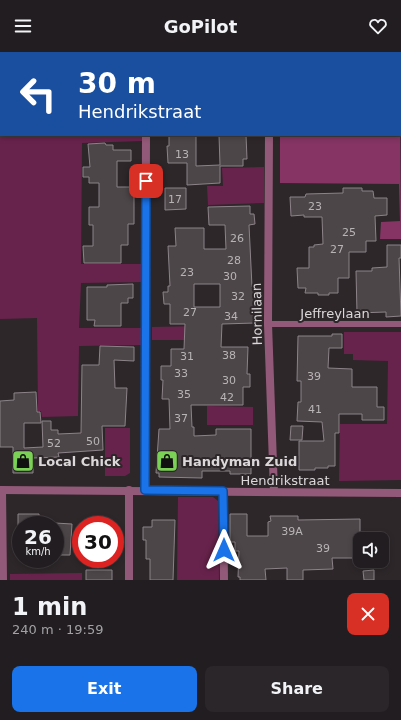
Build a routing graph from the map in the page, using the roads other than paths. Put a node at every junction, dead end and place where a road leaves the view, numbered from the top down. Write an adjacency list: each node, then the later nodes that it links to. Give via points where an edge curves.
1 (146, 136): 7 (street)
2 (269, 136): 3 (street, Hornilaan)
3 (268, 324): 4 (lane, Jeffreylaan); 9 (street, Hornilaan)
4 (401, 324)
5 (1, 490): 6 (street, Hendrikstraat); 11 (street)
6 (129, 490): 7 (street, Hendrikstraat); 12 (street)
7 (145, 490): 8 (street, Hendrikstraat)
8 (223, 491): 9 (street, Hendrikstraat); 13 (street)
9 (274, 492): 10 (street, Hendrikstraat)
10 (401, 493)
11 (3, 580)
12 (130, 580)
13 (224, 580)

